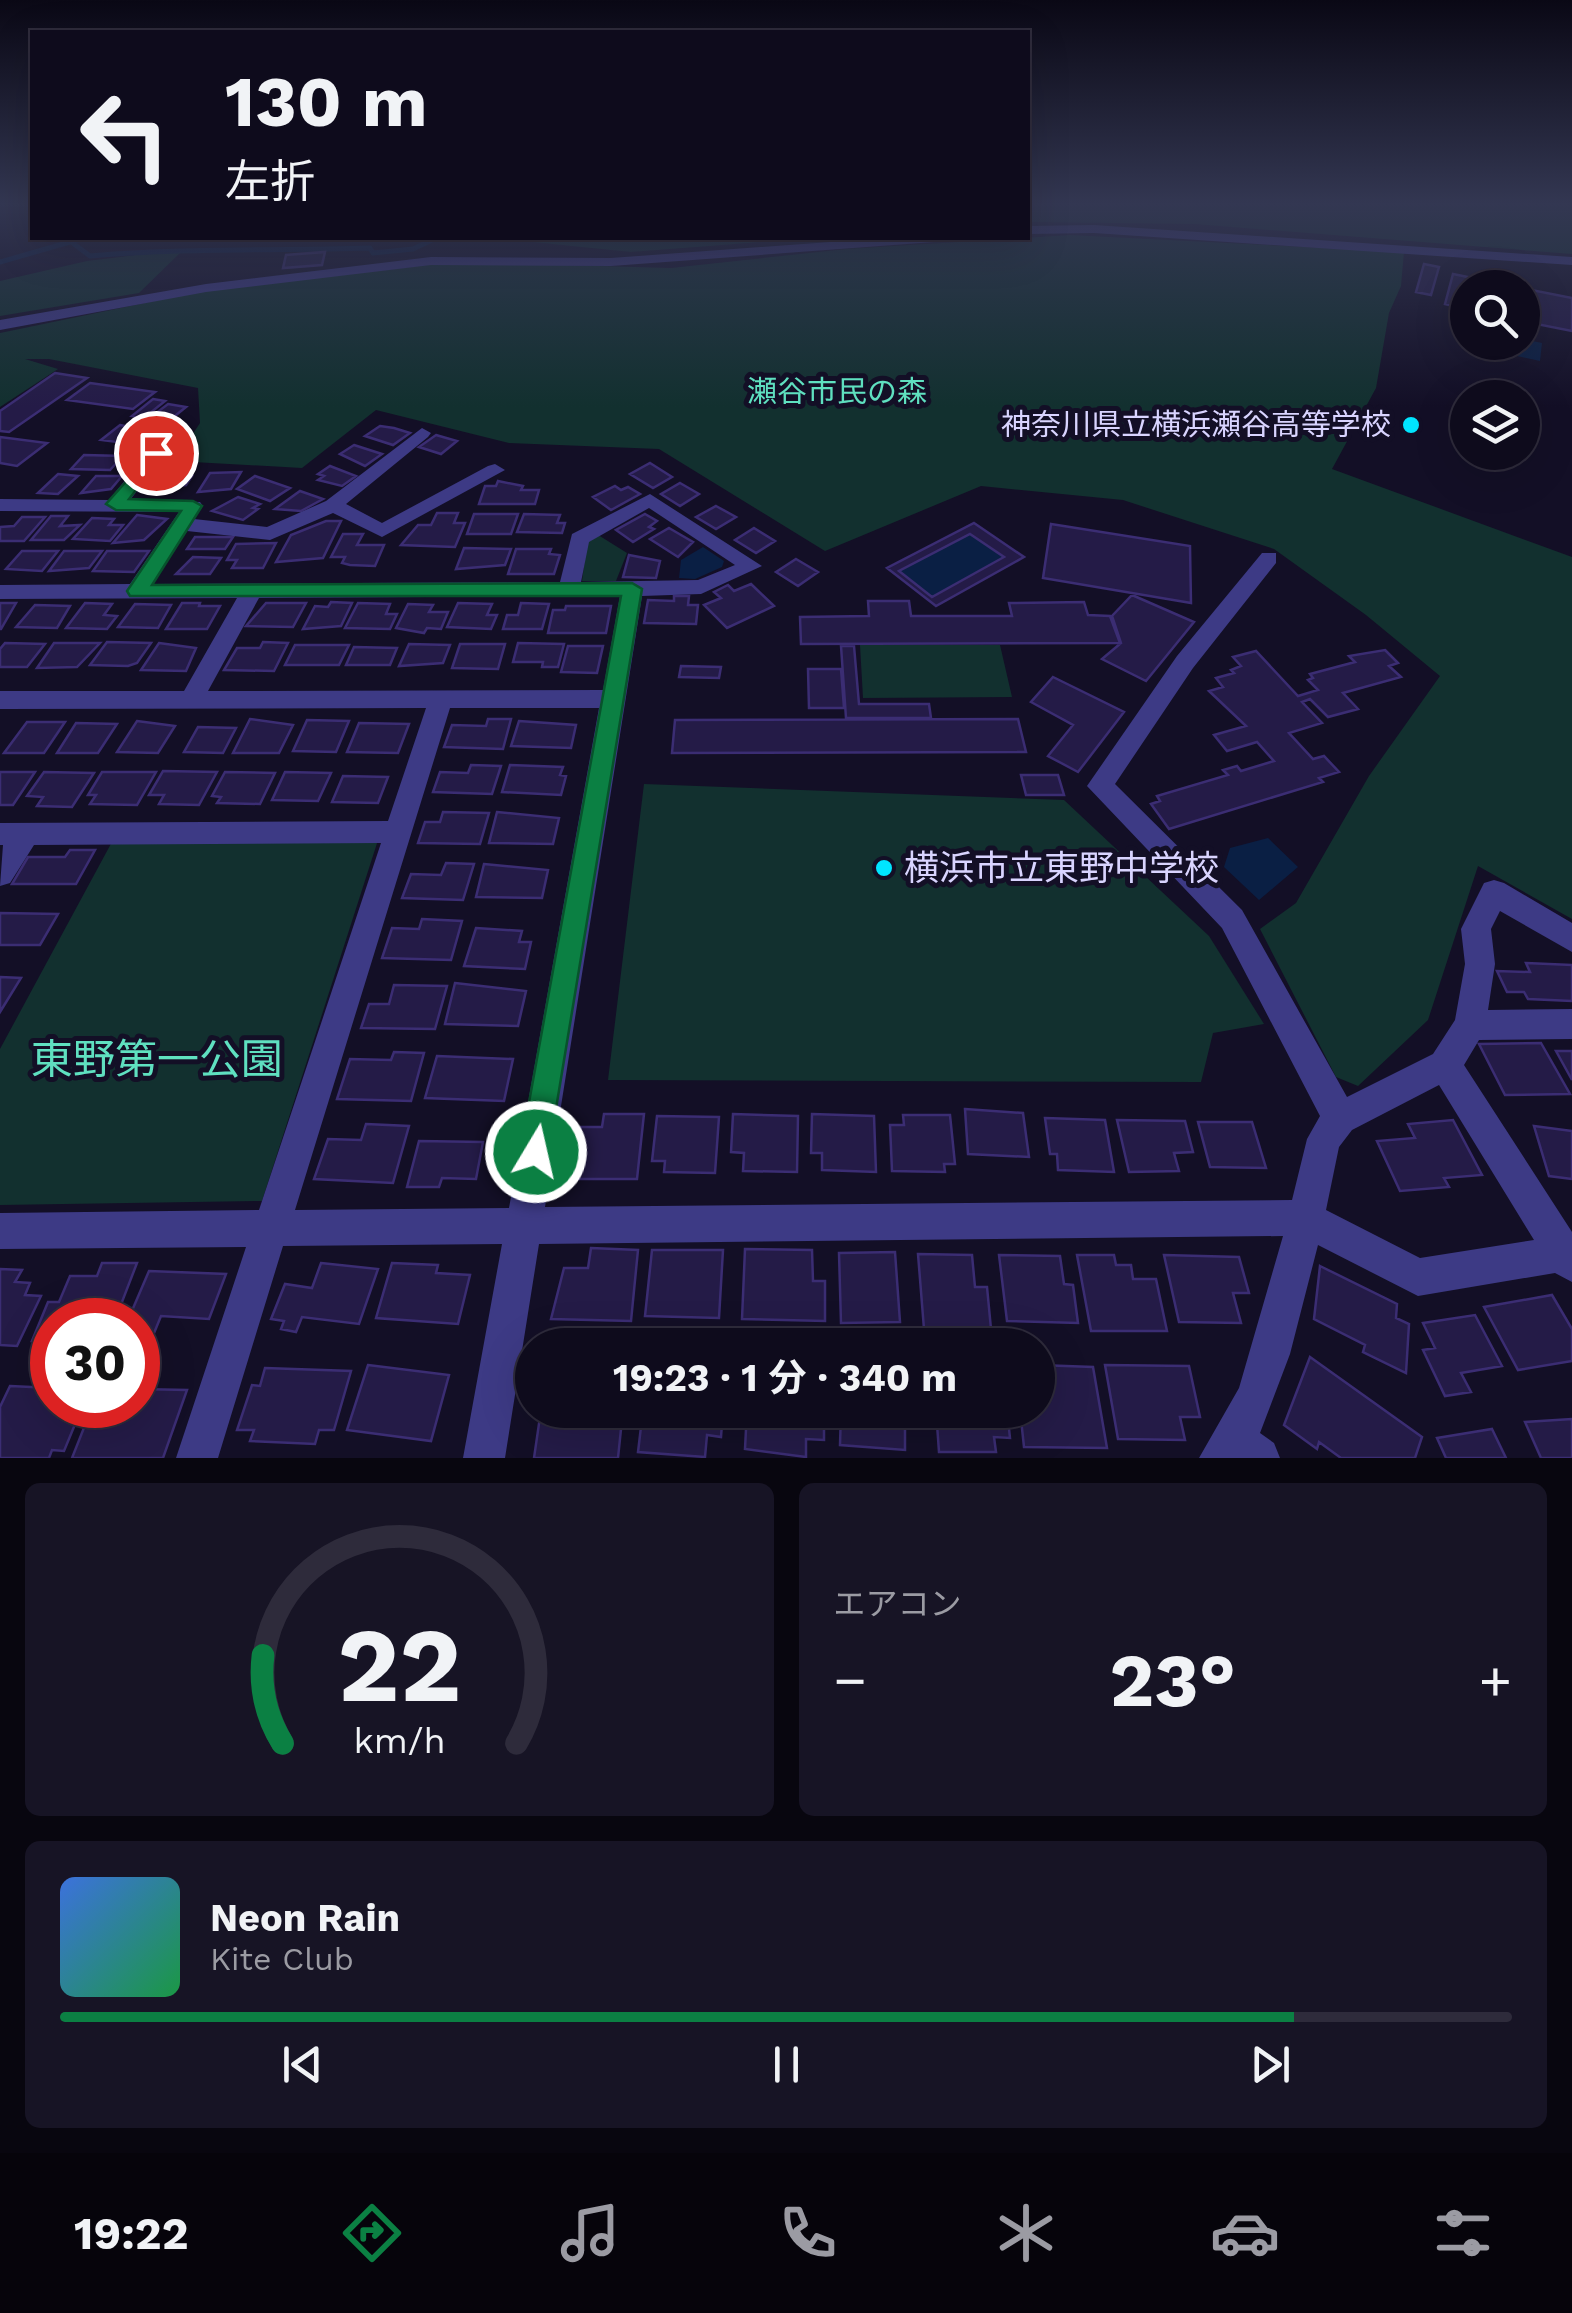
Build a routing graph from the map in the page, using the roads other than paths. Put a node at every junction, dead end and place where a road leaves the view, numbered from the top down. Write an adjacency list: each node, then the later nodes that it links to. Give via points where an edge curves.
1 (347, 271): 2 (street)
2 (0, 325)
3 (177, 428): 6 (street)
4 (422, 433): 8 (street)
5 (495, 470): 8 (street, via 382,531)
6 (116, 504): 7 (street); 9 (street, via 193,506)
7 (0, 505)
8 (333, 505): 9 (street, via 270,534)
9 (182, 524): 13 (street)
10 (1269, 558): 27 (street, via 1185,662 1100,786 1232,919)
11 (569, 589): 12 (street); 12 (street, via 578,540 650,500 751,566 700,587); 14 (street)
12 (632, 589): 17 (street)
13 (137, 591): 14 (street); 15 (street)
14 (252, 591): 19 (street)
15 (0, 592)
16 (441, 699): 17 (street); 19 (street); 20 (street)
17 (615, 699): 29 (street)
18 (0, 700): 19 (street)
19 (190, 700)
20 (398, 832): 21 (street); 30 (street)
21 (13, 834): 22 (street)
22 (0, 874)
23 (1572, 938): 25 (street, via 1494,892 1476,929 1480,964)
24 (1572, 1024): 25 (street)
25 (1470, 1025): 26 (street)
26 (1446, 1065): 27 (street); 32 (street)
27 (1340, 1118): 28 (street, via 1324,1140)
28 (1304, 1218): 29 (street, via 560,1222); 32 (street, via 1418,1277); 33 (street)
29 (524, 1228): 30 (street); 35 (street)
30 (270, 1230): 31 (street); 34 (street)
31 (0, 1231)
32 (1569, 1257)
33 (1238, 1452)
34 (196, 1458)
35 (484, 1458)

